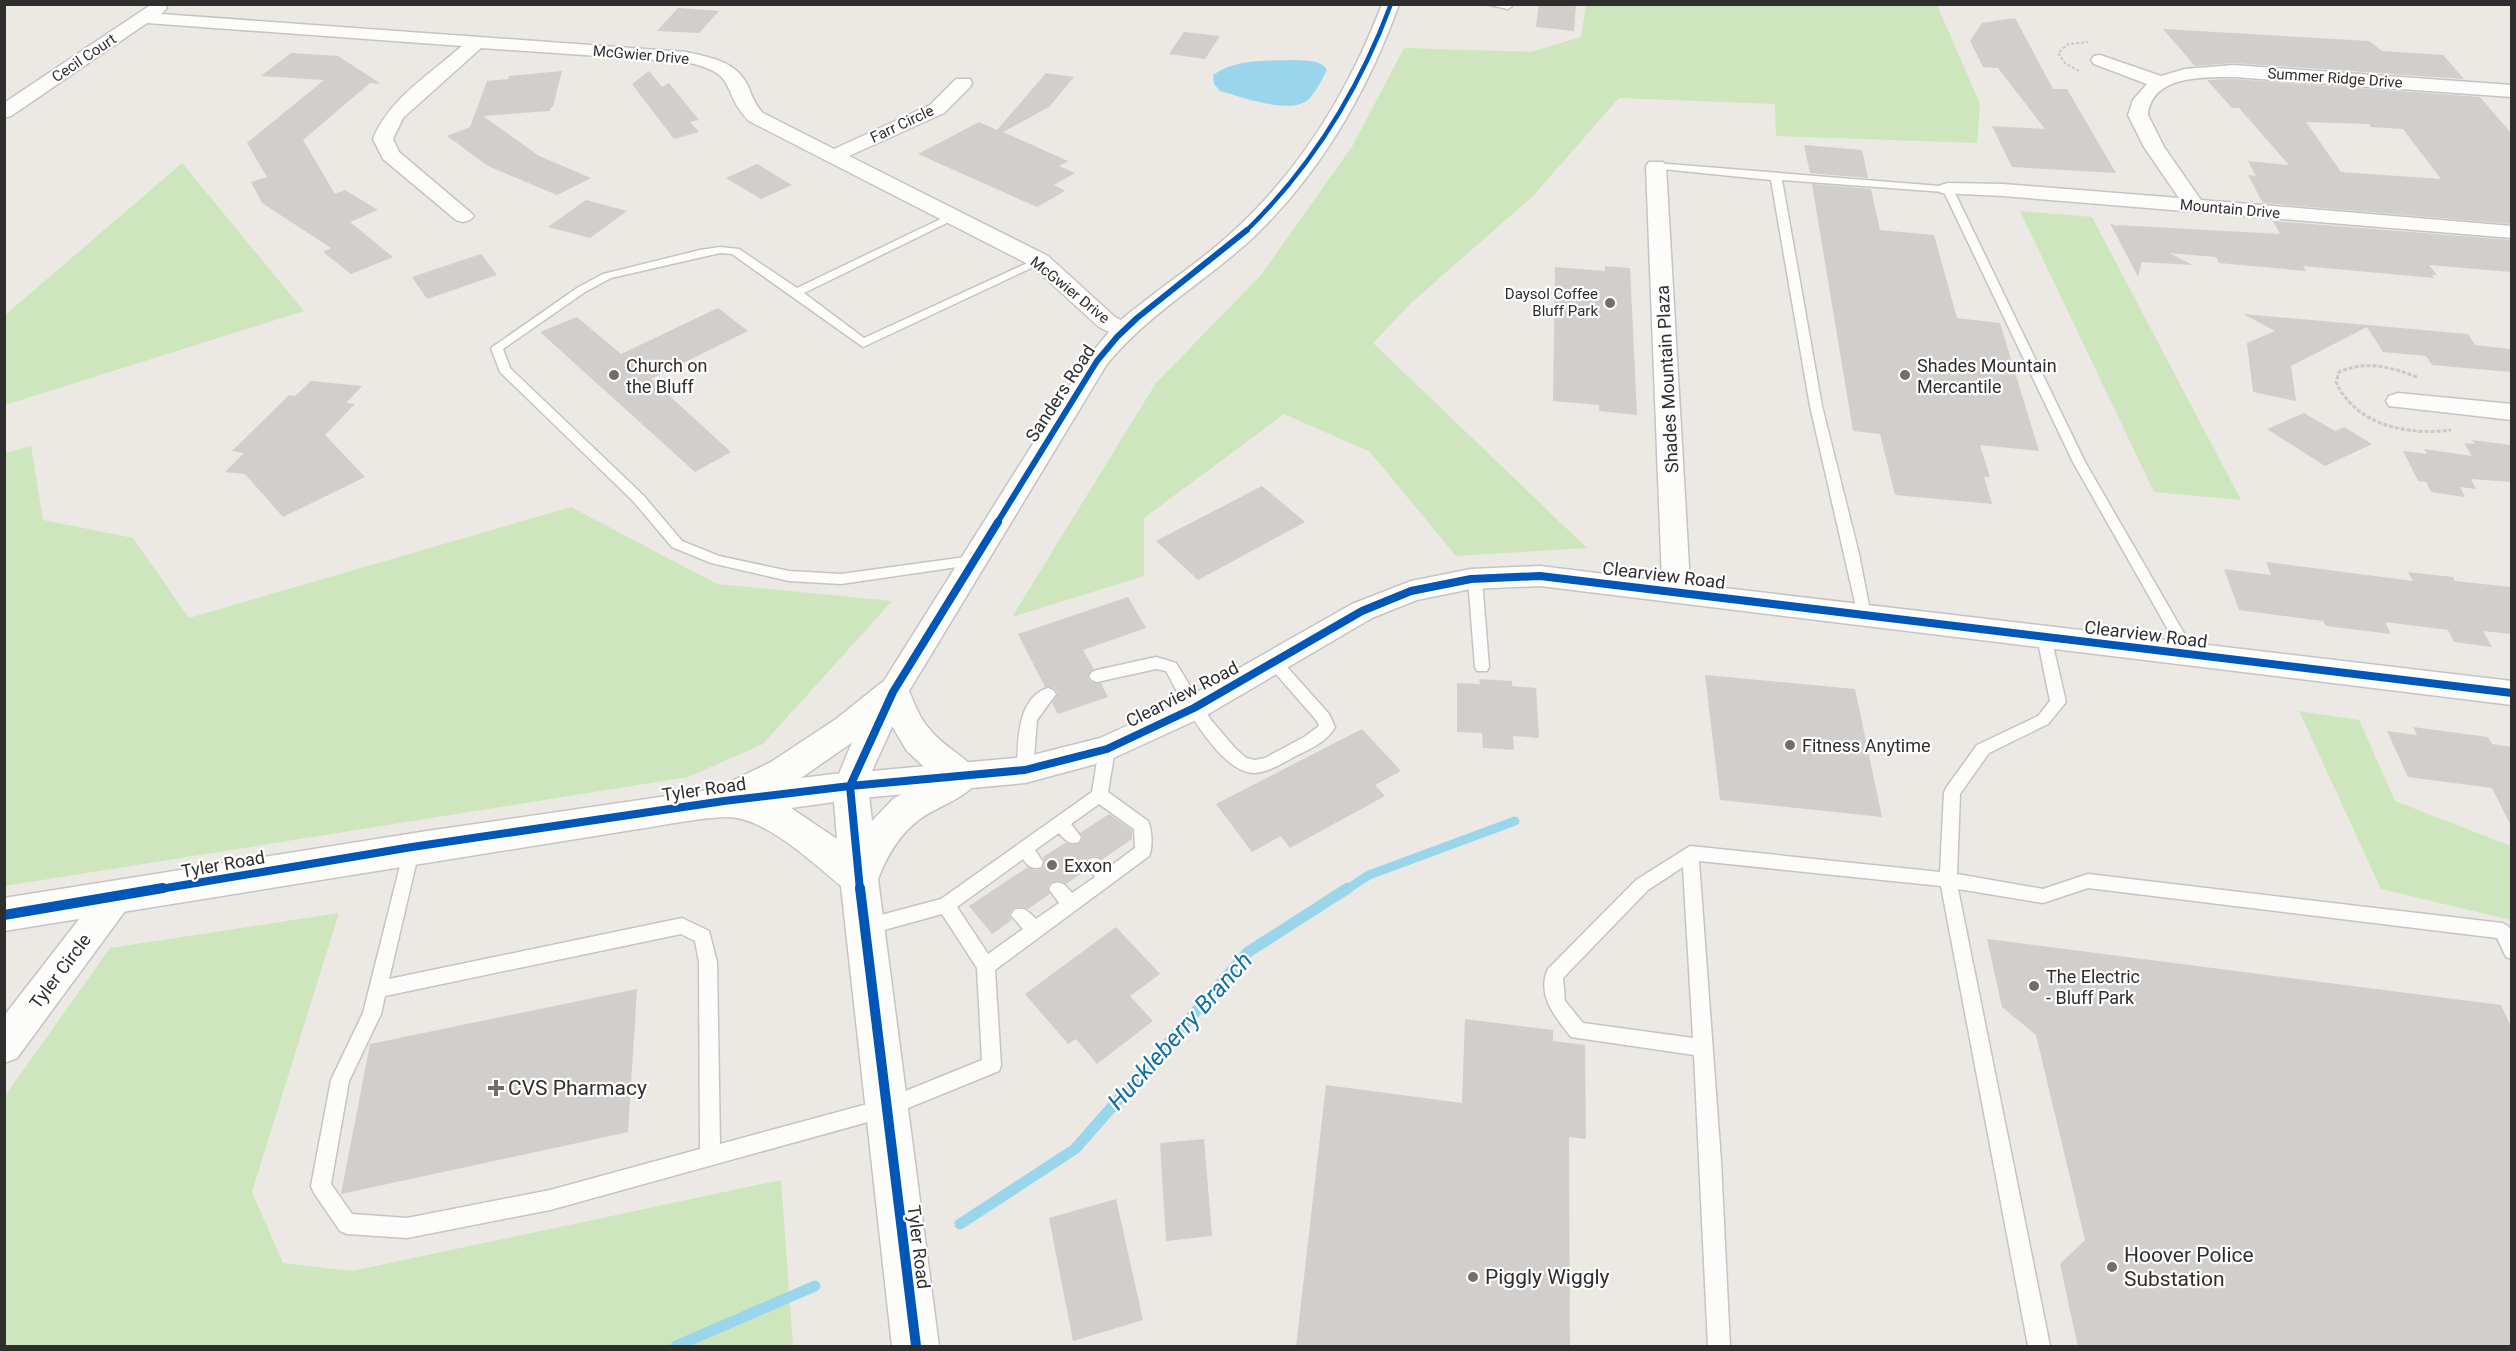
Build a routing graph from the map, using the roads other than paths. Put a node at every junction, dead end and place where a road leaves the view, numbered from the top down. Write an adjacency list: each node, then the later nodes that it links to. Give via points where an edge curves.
1 (163, 4): 5 (street, Cecil Court)
2 (1391, 4): 22 (street, Sanders Road, via 1378,41 1352,92 1279,199 1236,240)
3 (1489, 4): 4 (lane)
4 (1508, 6)
5 (143, 18): 6 (street, McGwier Drive); 11 (street, Cecil Court)
6 (477, 42): 12 (street, McGwier Drive, via 704,61 729,73 736,81 743,104 756,117); 17 (street, via 396,114 383,139 390,155)
7 (2100, 60): 8 (street)
8 (2160, 82): 10 (street, Summer Ridge Drive, via 2203,72 2234,71); 16 (street, via 2143,100 2138,117)
9 (963, 83): 12 (street, Farr Circle, via 937,109)
10 (2511, 91)
11 (4, 112)
12 (834, 156): 18 (street, McGwier Drive)
13 (1656, 166): 14 (lane); 27 (street, Shades Mountain Plaza)
14 (1776, 177): 15 (lane); 28 (lane, via 1816,406)
15 (1948, 189): 16 (street, Mountain Drive); 30 (lane, via 2079,462)
16 (2195, 206): 19 (street, Mountain Drive)
17 (463, 216)
18 (953, 216): 20 (street, McGwier Drive); 21 (lane)
19 (2511, 232)
20 (1040, 261): 21 (lane, via 863,344); 22 (street, McGwier Drive, via 1107,322)
21 (796, 293): 25 (lane, via 735,251 700,253 607,276 497,348 504,369 638,498 677,544 716,560 789,576 841,579)
22 (1124, 330): 25 (street, Sanders Road, via 1097,361)
23 (2398, 401): 24 (street)
24 (2511, 412)
25 (973, 561): 34 (street, Sanders Road)
26 (1475, 579): 27 (street, Clearview Road, via 1540,576); 31 (street, Clearview Road, via 1411,591 1362,611); 32 (lane)
27 (1676, 591): 28 (street, Clearview Road)
28 (1864, 616): 29 (street, Clearview Road)
29 (2044, 637): 30 (street, Clearview Road); 49 (lane, via 2058,702 2043,720 1983,749 1952,793)
30 (2189, 654): 35 (street, Clearview Road)
31 (1274, 662): 37 (street, Clearview Road); 37 (lane, via 1324,718 1327,727 1320,736 1264,765 1250,766 1238,762)
32 (1482, 667)
33 (1097, 676): 37 (lane, via 1156,663 1171,668)
34 (893, 693): 40 (street, via 900,714 922,748); 41 (street, Sanders Road); 43 (street, via 783,772)
35 (2511, 693)
36 (1048, 694): 39 (lane, via 1028,718)
37 (1194, 708): 38 (street, Clearview Road)
38 (1107, 749): 39 (street, Clearview Road); 42 (lane)
39 (1025, 770): 40 (street, Clearview Road)
40 (962, 777): 41 (street, Clearview Road); 48 (street, via 906,809 874,843)
41 (850, 786): 43 (street, Tyler Road); 48 (street, Tyler Road)
42 (1099, 795): 44 (lane); 52 (lane, via 1142,826 1143,851 1100,871)
43 (724, 801): 46 (street, Tyler Road); 48 (street, via 770,813 813,841)
44 (1061, 824): 45 (lane); 53 (lane, via 1030,856)
45 (1073, 837)
46 (412, 847): 51 (street, Tyler Road); 60 (lane)
47 (1690, 853): 49 (lane); 62 (lane); 62 (lane, via 1641,885 1554,975 1556,1004 1578,1031)
48 (859, 879): 56 (street, Tyler Road)
49 (1948, 880): 58 (lane, via 2043,896 2088,881 2502,931); 67 (lane)
50 (1058, 889): 52 (lane)
51 (116, 897): 54 (street, Tyler Road); 61 (street, Tyler Circle)
52 (1070, 904): 57 (lane)
53 (946, 905): 56 (lane); 59 (lane)
54 (4, 915)
55 (1020, 915): 57 (lane)
56 (864, 928): 63 (street, Tyler Road)
57 (1035, 930): 59 (lane)
58 (2511, 951)
59 (986, 966): 63 (lane, via 992,1065)
60 (377, 990): 64 (lane, via 682,926 703,936 708,962); 64 (lane, via 372,1014 340,1080 321,1186 347,1224 407,1228 550,1200)
61 (4, 1046)
62 (1704, 1048): 66 (lane)
63 (886, 1108): 64 (lane); 65 (street, Tyler Road)
64 (710, 1155)
65 (916, 1347)
66 (1719, 1347)
67 (2039, 1347)

